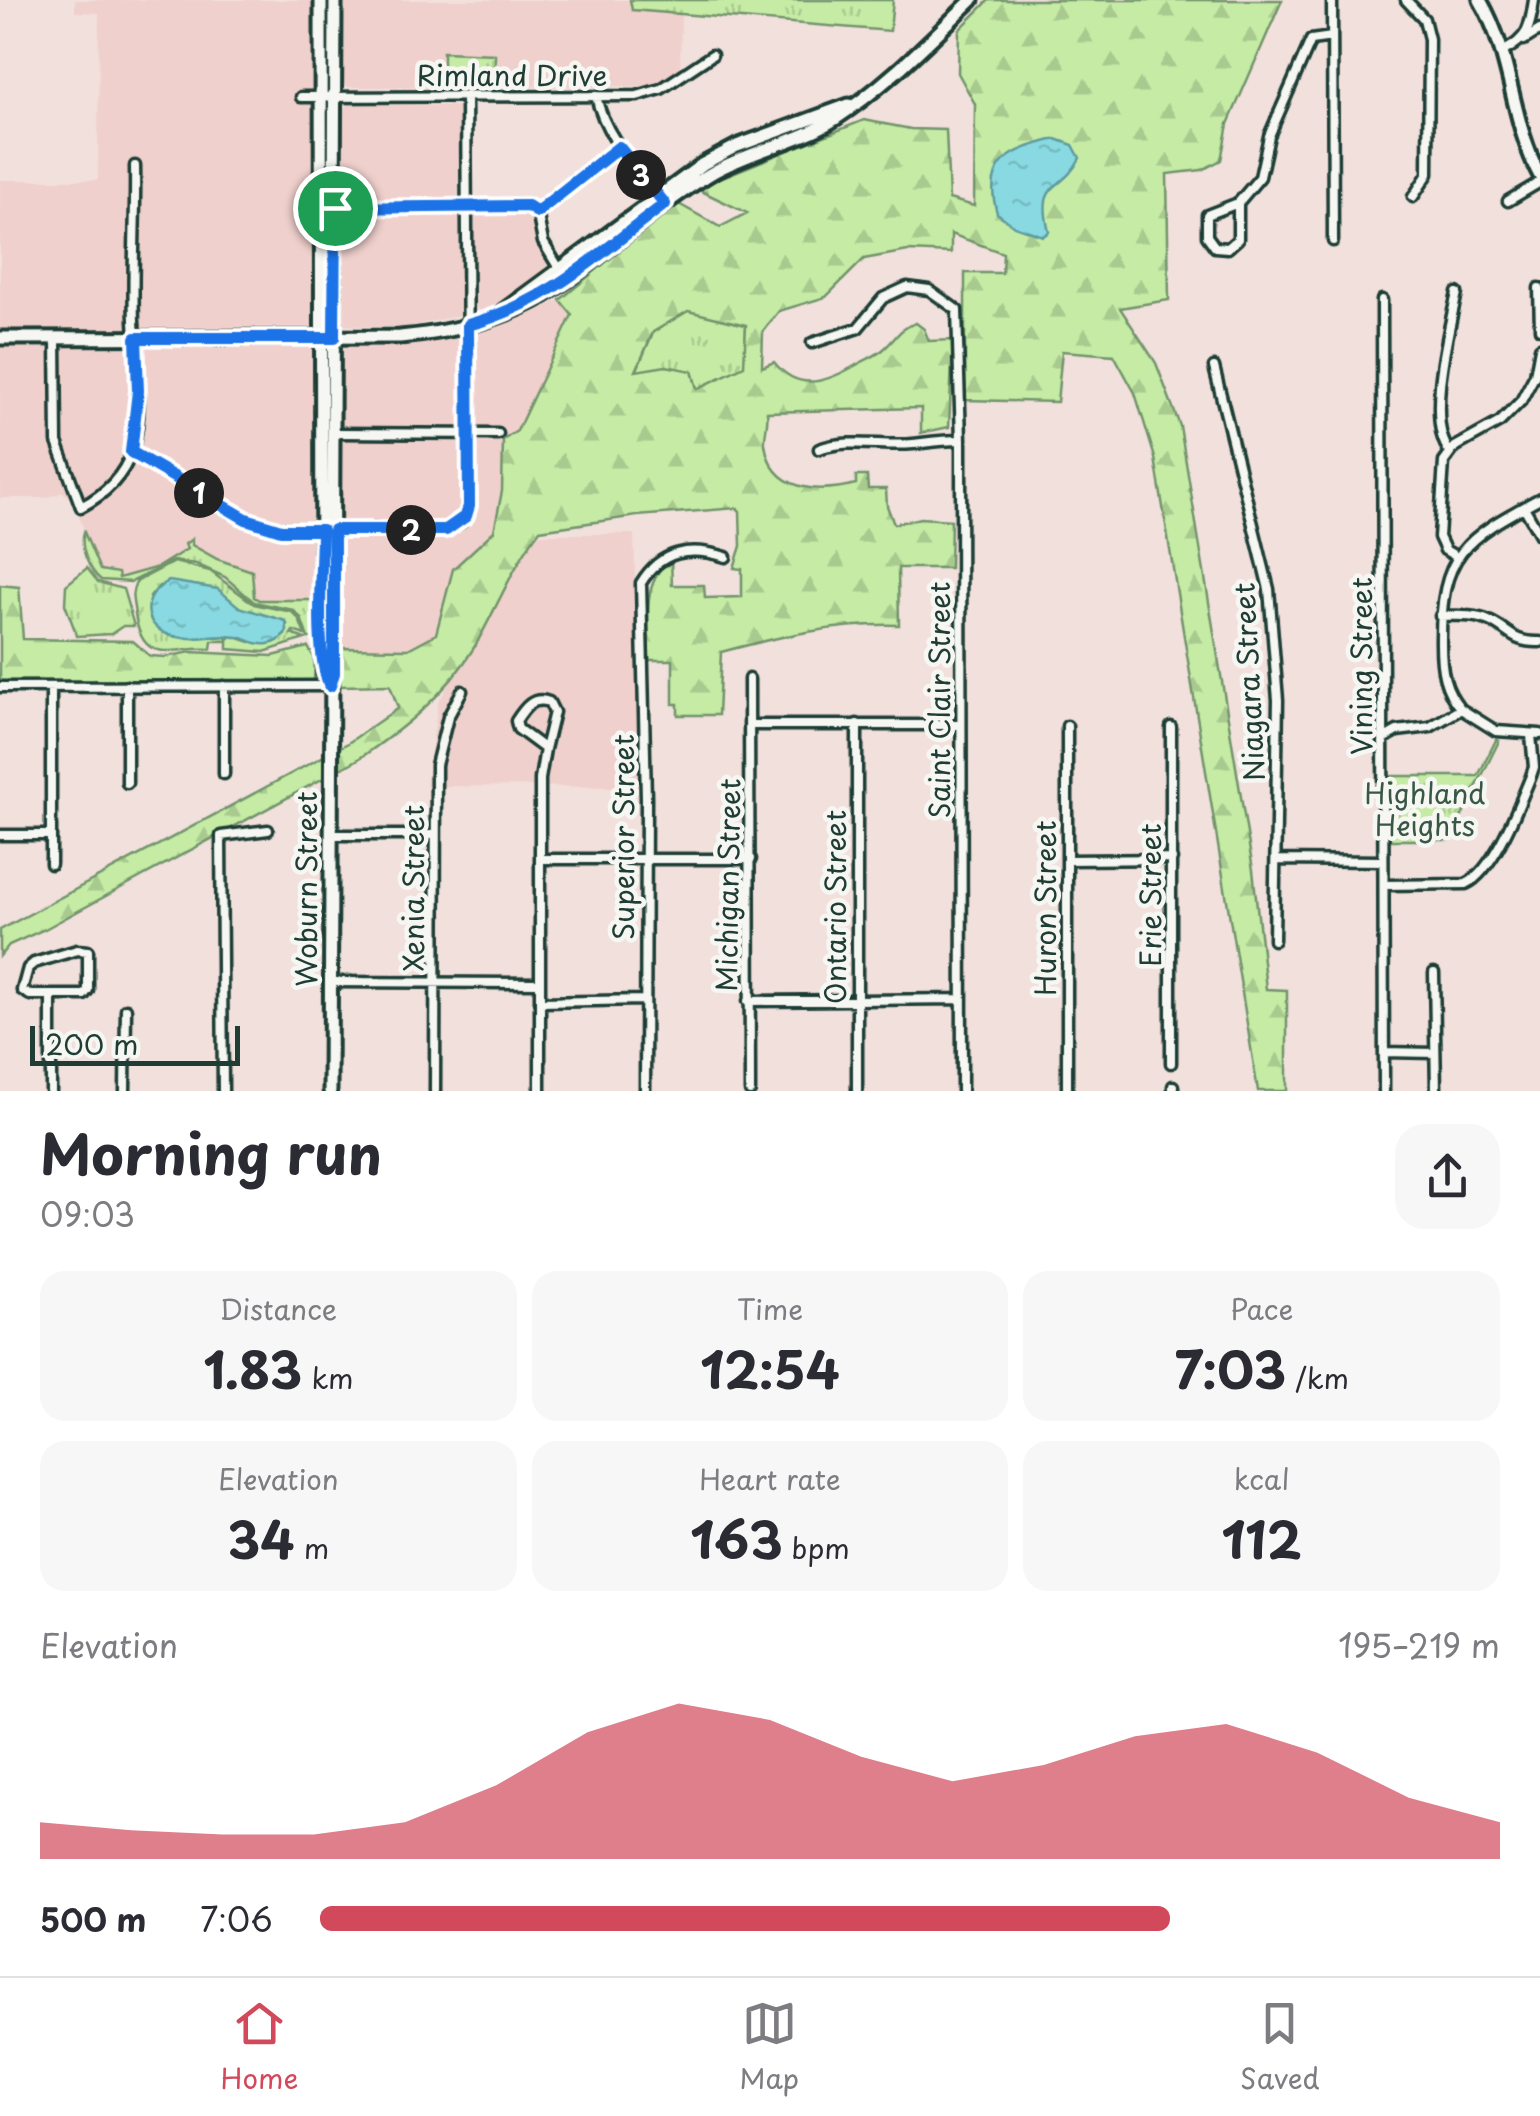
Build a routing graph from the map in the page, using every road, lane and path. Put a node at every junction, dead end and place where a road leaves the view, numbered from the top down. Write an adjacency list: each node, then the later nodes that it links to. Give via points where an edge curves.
1 (322, 0): 16 (main road, Woburn Street)
2 (335, 0): 16 (main road, Woburn Street)
3 (972, 0): 21 (main road, via 895,75 853,104 737,146 703,164)
4 (1332, 0): 9 (street)
5 (1406, 0): 20 (street, via 1424,20 1429,39 1428,174)
6 (1480, 0): 11 (main road)
7 (1534, 0): 10 (street)
8 (1540, 30): 10 (street)
9 (1332, 37): 23 (street, via 1310,40 1269,136 1258,182); 27 (street)
10 (1520, 42): 11 (street)
11 (1504, 51): 19 (main road)
12 (712, 54): 14 (street, Rimland Drive, via 648,94)
13 (466, 96): 14 (street, Rimland Drive); 16 (street, Rimland Drive); 24 (street)
14 (596, 96): 17 (street)
15 (301, 97): 16 (street, Rimland Drive)
16 (328, 97): 25 (main road, Woburn Street); 37 (main road, Woburn Street)
17 (619, 147): 21 (street); 26 (street)
18 (135, 166): 36 (street)
19 (1540, 179): 22 (street)
20 (1413, 198)
21 (662, 200): 28 (main road)
22 (1508, 201)
23 (1238, 203): 23 (street, via 1207,216 1215,248 1238,239)
24 (467, 207): 25 (street); 26 (street, via 528,206); 32 (street)
25 (335, 208): 37 (main road, Woburn Street)
26 (537, 212): 28 (street, via 543,242)
27 (1333, 241)
28 (563, 275): 32 (main road, via 500,314)
29 (1539, 288): 33 (street)
30 (1456, 293): 47 (street, via 1441,363 1440,432)
31 (1382, 300): 70 (street, Vining Street)
32 (468, 325): 37 (main road, via 418,335); 42 (street)
33 (1540, 330)
34 (0, 338): 35 (main road)
35 (56, 338): 36 (main road); 46 (street, via 56,442 81,507 110,486)
36 (136, 338): 37 (main road); 46 (street)
37 (328, 338): 41 (main road, Woburn Street); 50 (main road, Woburn Street)
38 (812, 343): 44 (street, Saint Clair Street, via 858,328 884,298 906,287 929,290 957,310)
39 (1540, 348): 47 (street, via 1521,401)
40 (1214, 367): 84 (street, Niagara Street, via 1269,589 1278,700)
41 (334, 433): 42 (street); 50 (main road, Woburn Street)
42 (469, 434): 43 (street); 50 (street, via 469,506 462,522 446,530)
43 (498, 434)
44 (961, 440): 45 (street); 66 (street, Saint Clair Street)
45 (819, 448)
46 (131, 452): 50 (street, via 246,519 281,530)
47 (1450, 452): 53 (street, via 1441,472 1439,536)
48 (1540, 498): 49 (street)
49 (1524, 506): 51 (street); 53 (street)
50 (328, 530): 60 (main road, Woburn Street, via 322,654)
51 (1540, 536)
52 (726, 557): 80 (street, Superior Street, via 666,556 641,583)
53 (1457, 557): 54 (street, via 1444,584)
54 (1440, 616): 55 (street, via 1478,616 1524,642); 63 (street, via 1444,678)
55 (1540, 642)
56 (749, 678): 65 (street, Michigan Street)
57 (50, 686): 58 (street); 61 (street); 76 (street)
58 (127, 686): 59 (street); 73 (street)
59 (224, 686): 60 (street); 72 (street)
60 (330, 686): 78 (main road, Woburn Street)
61 (0, 687)
62 (462, 691): 77 (street, Xenia Street, via 436,764)
63 (1461, 709): 69 (street, via 1496,730); 70 (street, via 1430,727)
64 (857, 724): 65 (street); 66 (street); 98 (street, Ontario Street)
65 (751, 725): 81 (street, Michigan Street)
66 (961, 725): 95 (street, Saint Clair Street)
67 (1067, 726): 83 (street, Huron Street)
68 (1172, 726): 82 (street, Erie Street)
69 (1535, 734): 87 (street, via 1531,776 1475,880)
70 (1382, 739): 85 (street, Vining Street)
71 (545, 749): 71 (street, via 554,712 540,698 516,721); 79 (street)
72 (224, 774)
73 (127, 783)
74 (268, 830): 105 (street, via 221,836)
75 (0, 834): 76 (street)
76 (51, 834): 86 (street)
77 (435, 834): 78 (street); 90 (street, Xenia Street)
78 (330, 835): 91 (main road, Woburn Street)
79 (540, 859): 80 (street); 92 (street)
80 (646, 859): 81 (street); 94 (street, Superior Street)
81 (751, 859): 96 (street, Michigan Street)
82 (1172, 859): 83 (street); 102 (street, Erie Street)
83 (1067, 860): 113 (street, Huron Street)
84 (1277, 860): 85 (street); 88 (street, Niagara Street)
85 (1384, 860): 87 (street, Vining Street)
86 (51, 864)
87 (1384, 886): 100 (street, Vining Street)
88 (1274, 940)
89 (1434, 973): 101 (street)
90 (434, 980): 91 (street); 92 (street); 107 (street, Xenia Street)
91 (330, 982): 106 (main road, Woburn Street)
92 (540, 983): 97 (street)
93 (51, 995): 93 (street, via 22,990 28,968 88,951 84,995); 103 (street)
94 (644, 1000): 97 (street); 109 (street, Superior Street)
95 (962, 1000): 98 (street); 112 (street, Saint Clair Street)
96 (748, 1001): 98 (street); 110 (street, Michigan Street)
97 (540, 1002): 108 (street)
98 (857, 1002): 111 (street, Ontario Street)
99 (126, 1010): 104 (street)
100 (1384, 1052): 101 (street); 114 (street, Vining Street)
101 (1435, 1052): 115 (street)
102 (1171, 1063)
103 (50, 1091)
104 (125, 1091)
105 (223, 1091)
106 (330, 1091)
107 (434, 1091)
108 (540, 1091)
109 (645, 1091)
110 (750, 1091)
111 (857, 1091)
112 (962, 1091)
113 (1067, 1091)
114 (1384, 1091)
115 (1436, 1091)

